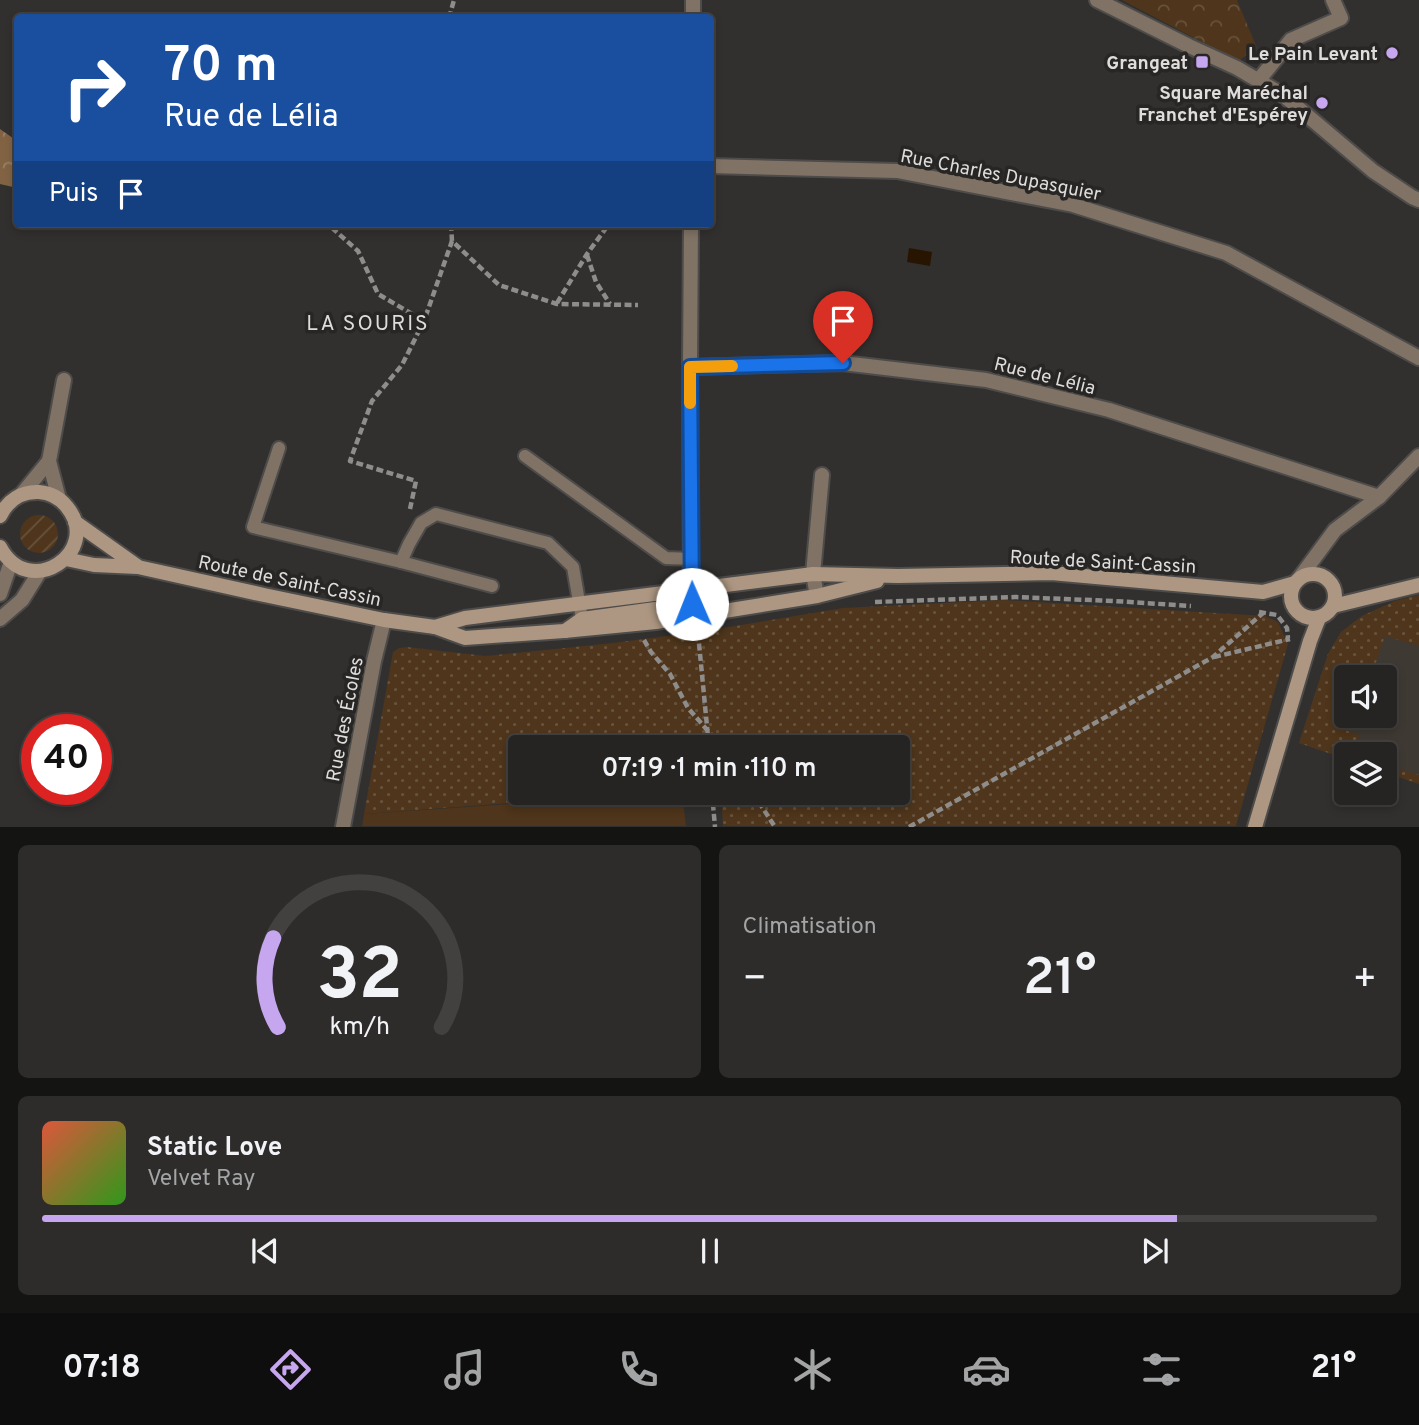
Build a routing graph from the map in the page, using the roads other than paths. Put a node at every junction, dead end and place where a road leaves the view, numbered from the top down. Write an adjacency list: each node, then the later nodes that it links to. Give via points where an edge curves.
1 (1097, 0): 3 (street)
2 (1333, 0): 3 (street, via 1341,18 1291,40)
3 (1258, 81): 5 (street, via 1283,95 1373,170)
4 (714, 166): 7 (street, Rue Charles Dupasquier, via 897,171 1073,205 1226,253)
5 (1419, 200)
6 (691, 228): 8 (street)
7 (1419, 358)
8 (690, 367): 15 (street, Rue de Lélia, via 843,363 986,380 1109,410); 23 (street)
9 (64, 380): 13 (street)
10 (279, 448): 25 (lane, via 253,527)
11 (525, 456): 23 (lane, via 666,558)
12 (1419, 456): 15 (street)
13 (49, 461): 16 (street); 17 (street)
14 (822, 475): 29 (street)
15 (1379, 497): 21 (street, via 1335,530)
16 (11, 499): 17 (street, via 44,492); 18 (street)
17 (60, 499): 19 (street)
18 (0, 516)
19 (75, 522): 22 (street, via 75,544); 26 (street, Route de Saint-Cassin)
20 (0, 547): 24 (street)
21 (1319, 553): 28 (street); 31 (street)
22 (66, 559): 26 (street, Route de Saint-Cassin); 27 (street)
23 (691, 559): 35 (street)
24 (11, 562): 27 (street); 37 (street)
25 (401, 562): 34 (lane); 42 (lane, via 421,523 436,514 548,543 573,567)
26 (138, 567): 45 (street, Route de Saint-Cassin)
27 (40, 571): 43 (street, via 22,600)
28 (1317, 574): 31 (street); 32 (street)
29 (813, 575): 30 (street, Route de Saint-Cassin); 35 (street, Route de Saint-Cassin); 38 (street)
30 (898, 576): 36 (street, Route de Saint-Cassin, via 1051,573); 38 (street, Route de Saint-Cassin)
31 (1296, 581): 36 (street, Route de Saint-Cassin); 41 (street, via 1290,595)
32 (1332, 584): 39 (street); 40 (street)
33 (1419, 585): 39 (street)
34 (492, 586)
35 (691, 590): 42 (street, Route de Saint-Cassin)
36 (1263, 592): 41 (street, Route de Saint-Cassin)
37 (0, 594)
38 (817, 596): 47 (street, Route de Saint-Cassin, via 656,622)
39 (1362, 599): 40 (street)
40 (1333, 606): 44 (street)
41 (1294, 608): 44 (street)
42 (581, 611): 46 (street, Route de Saint-Cassin, via 465,618); 47 (street, Route de Saint-Cassin)
43 (0, 618)
44 (1314, 618): 49 (street)
45 (384, 620): 46 (street, Route de Saint-Cassin); 48 (street, Rue des Écoles)
46 (435, 628): 47 (street, Route de Saint-Cassin, via 465,638)
47 (564, 631)
48 (343, 827)
49 (1255, 827)

